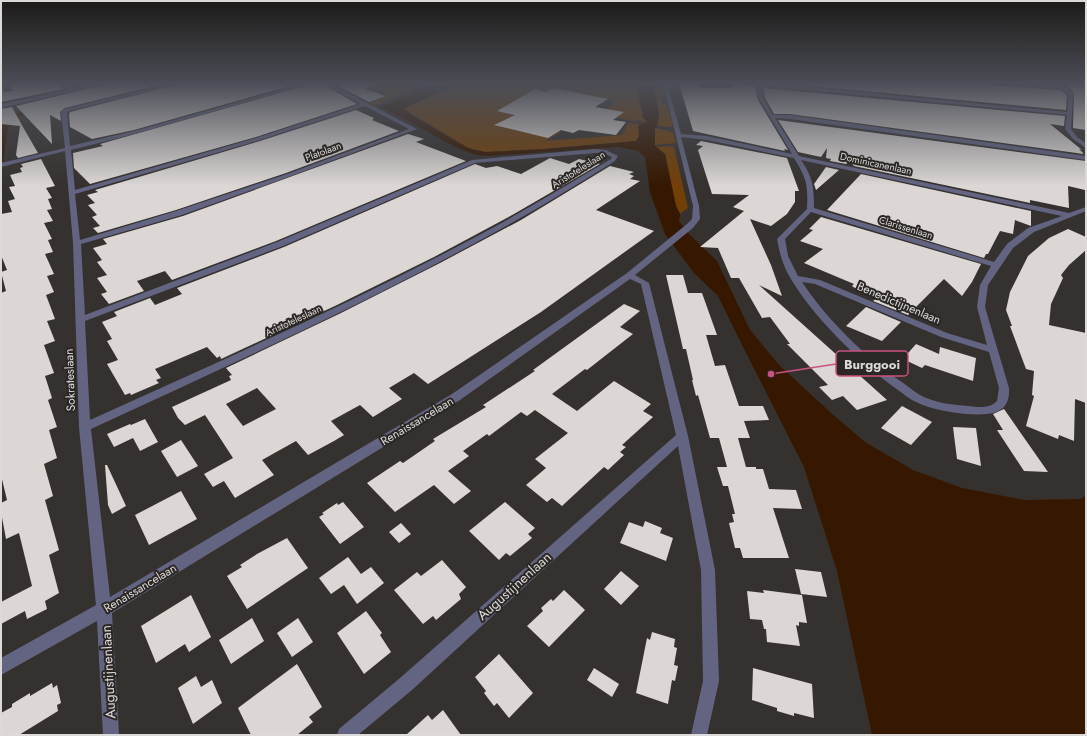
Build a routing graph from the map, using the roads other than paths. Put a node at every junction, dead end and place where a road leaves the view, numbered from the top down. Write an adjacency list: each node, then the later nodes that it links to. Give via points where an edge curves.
1 (64, 117): 11 (street, Sokrateslaan)
2 (189, 117): 11 (street)
3 (324, 117): 15 (street)
4 (391, 117): 19 (street, Platolaan, via 414,129 179,213)
5 (674, 117): 9 (street, Renaissancelaan)
6 (772, 117): 12 (street)
7 (793, 117): 13 (street)
8 (1069, 117): 10 (street, via 1068,129)
9 (678, 135): 12 (street, Dominicanenlaan, via 707,138); 21 (street, Renaissancelaan, via 696,206 696,219)
10 (1086, 146)
11 (66, 149): 14 (street); 15 (street, Sokrateslaan)
12 (797, 157): 16 (street, via 811,188); 18 (street, Dominicanenlaan)
13 (1086, 158)
14 (1, 165)
15 (71, 193): 19 (street, Sokrateslaan)
16 (810, 209): 20 (street, Clarissenlaan); 22 (street, via 781,239 785,260)
17 (1086, 209): 18 (street)
18 (1068, 215): 20 (street, via 1032,230 1010,246)
19 (77, 244): 23 (street, Sokrateslaan)
20 (996, 265): 24 (street, via 984,285 981,306)
21 (630, 275): 26 (street, via 645,283); 27 (street, Renaissancelaan, via 456,397)
22 (794, 278): 24 (street, Benedictijnenlaan, via 817,282 944,335); 24 (street, via 842,335 885,375 922,400 965,410 984,411 998,407 1004,400 1004,388)
23 (80, 320): 25 (street, Sokrateslaan); 25 (street, Aristoteleslaan, via 280,244 474,161 595,151 615,156 591,174 502,226 386,288)
24 (994, 350)
25 (85, 427): 27 (street, Sokrateslaan)
26 (682, 436): 30 (street, Augustijnenlaan, via 406,684); 31 (street, via 708,570 711,681)
27 (104, 609): 28 (street, Renaissancelaan); 29 (street, Augustijnenlaan)
28 (1, 667)
29 (111, 735)
30 (345, 735)
31 (700, 735)

